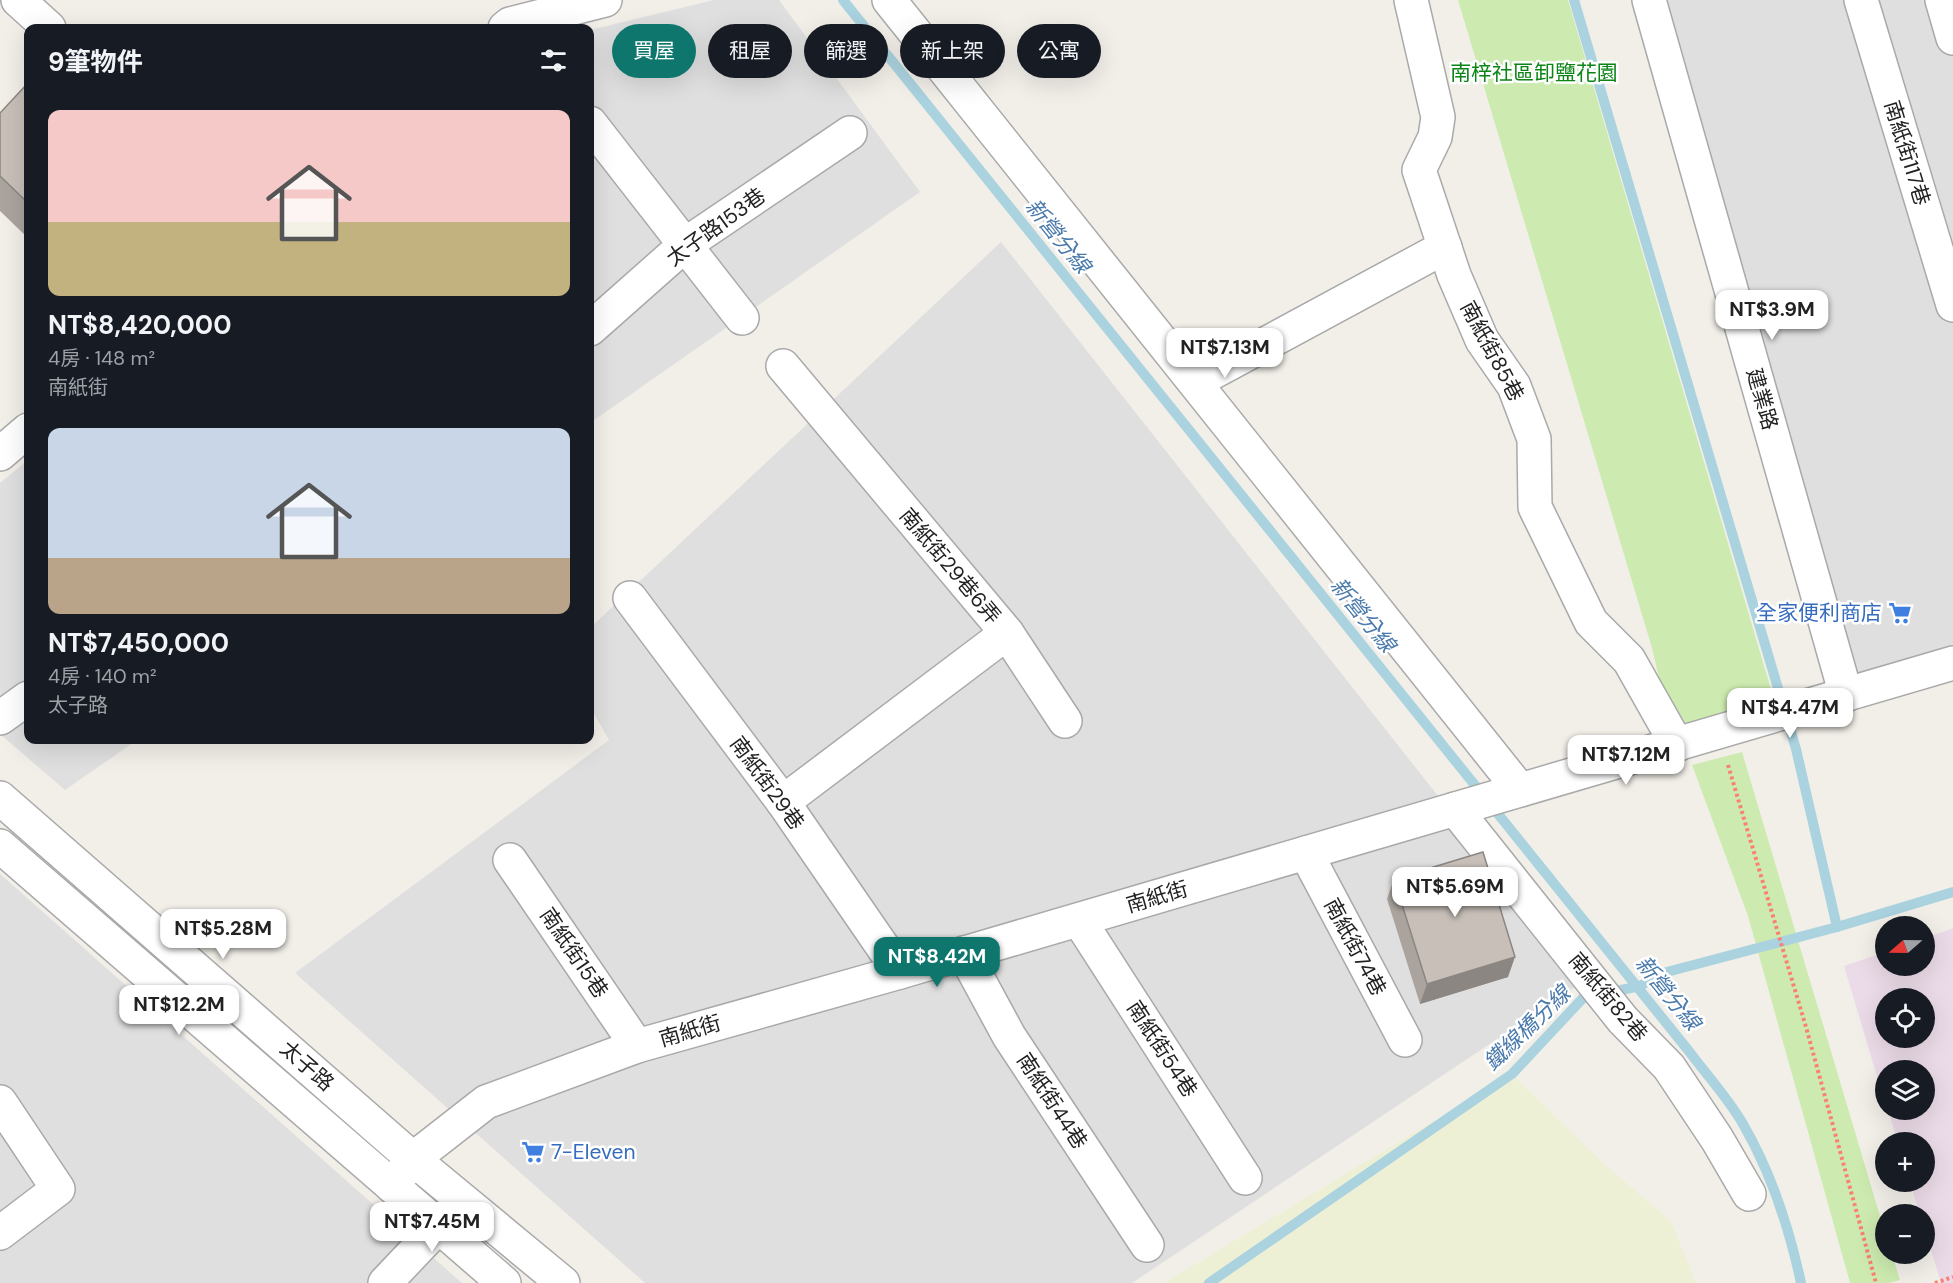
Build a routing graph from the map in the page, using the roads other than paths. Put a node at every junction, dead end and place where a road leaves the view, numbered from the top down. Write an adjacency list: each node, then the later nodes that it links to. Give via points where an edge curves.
1 (18, 0): 9 (street)
2 (605, 0): 8 (street)
3 (889, 0): 20 (street)
4 (1411, 0): 15 (street, 南紙街85巷, via 1438,117 1435,138 1419,170)
5 (1649, 0): 26 (street, 建業路)
6 (1861, 0): 16 (street, 南紙街117巷)
7 (1942, 0): 11 (street)
8 (567, 4): 10 (street)
9 (45, 24)
10 (517, 24)
11 (1953, 38)
12 (594, 128): 14 (street)
13 (850, 133): 14 (street, 太子路153巷)
14 (686, 244): 17 (street); 18 (street, 太子路153巷)
15 (1445, 247): 20 (street); 30 (street, 南紙街85巷, via 1482,340 1514,386 1534,439 1535,507 1591,622 1629,660)
16 (1953, 305)
17 (742, 318)
18 (594, 325)
19 (783, 366): 24 (street, 南紙街29巷6弄)
20 (1195, 382): 31 (street)
21 (24, 433): 22 (street)
22 (0, 454)
23 (630, 598): 33 (street, 南紙街29巷)
24 (1007, 633): 29 (street); 33 (street, 南紙街29巷6弄)
25 (1953, 663): 26 (street, 南紙街)
26 (1846, 695): 30 (street, 南紙街)
27 (24, 701): 28 (street)
28 (0, 718)
29 (1065, 721)
30 (1677, 745): 31 (street, 南紙街)
31 (1520, 790): 34 (street, 南紙街)
32 (0, 798): 44 (street, 太子路)
33 (783, 802): 40 (street, 南紙街29巷)
34 (1455, 809): 36 (street, 南紙街); 47 (street, 南紙街82巷, via 1623,1020 1669,1067)
35 (0, 846): 46 (street, 太子路)
36 (1306, 853): 38 (street, 南紙街); 41 (street, 南紙街74巷)
37 (510, 860): 42 (street, 南紙街15巷)
38 (1078, 920): 39 (street, 南紙街); 45 (street, 南紙街54巷)
39 (964, 953): 40 (street, 南紙街); 50 (street, 南紙街44巷, via 1009,1036)
40 (900, 972): 42 (street, 南紙街)
41 (1405, 1040)
42 (637, 1046): 44 (street, 南紙街, via 486,1102)
43 (0, 1102): 49 (street, via 58,1189)
44 (413, 1160): 46 (street, 南紙街); 53 (street, 太子路)
45 (1245, 1178)
46 (392, 1186): 48 (street, 太子路)
47 (1749, 1194)
48 (440, 1226): 51 (street); 52 (street, 太子路)
49 (0, 1233)
50 (1147, 1245)
51 (385, 1283)
52 (504, 1283)
53 (563, 1283)

